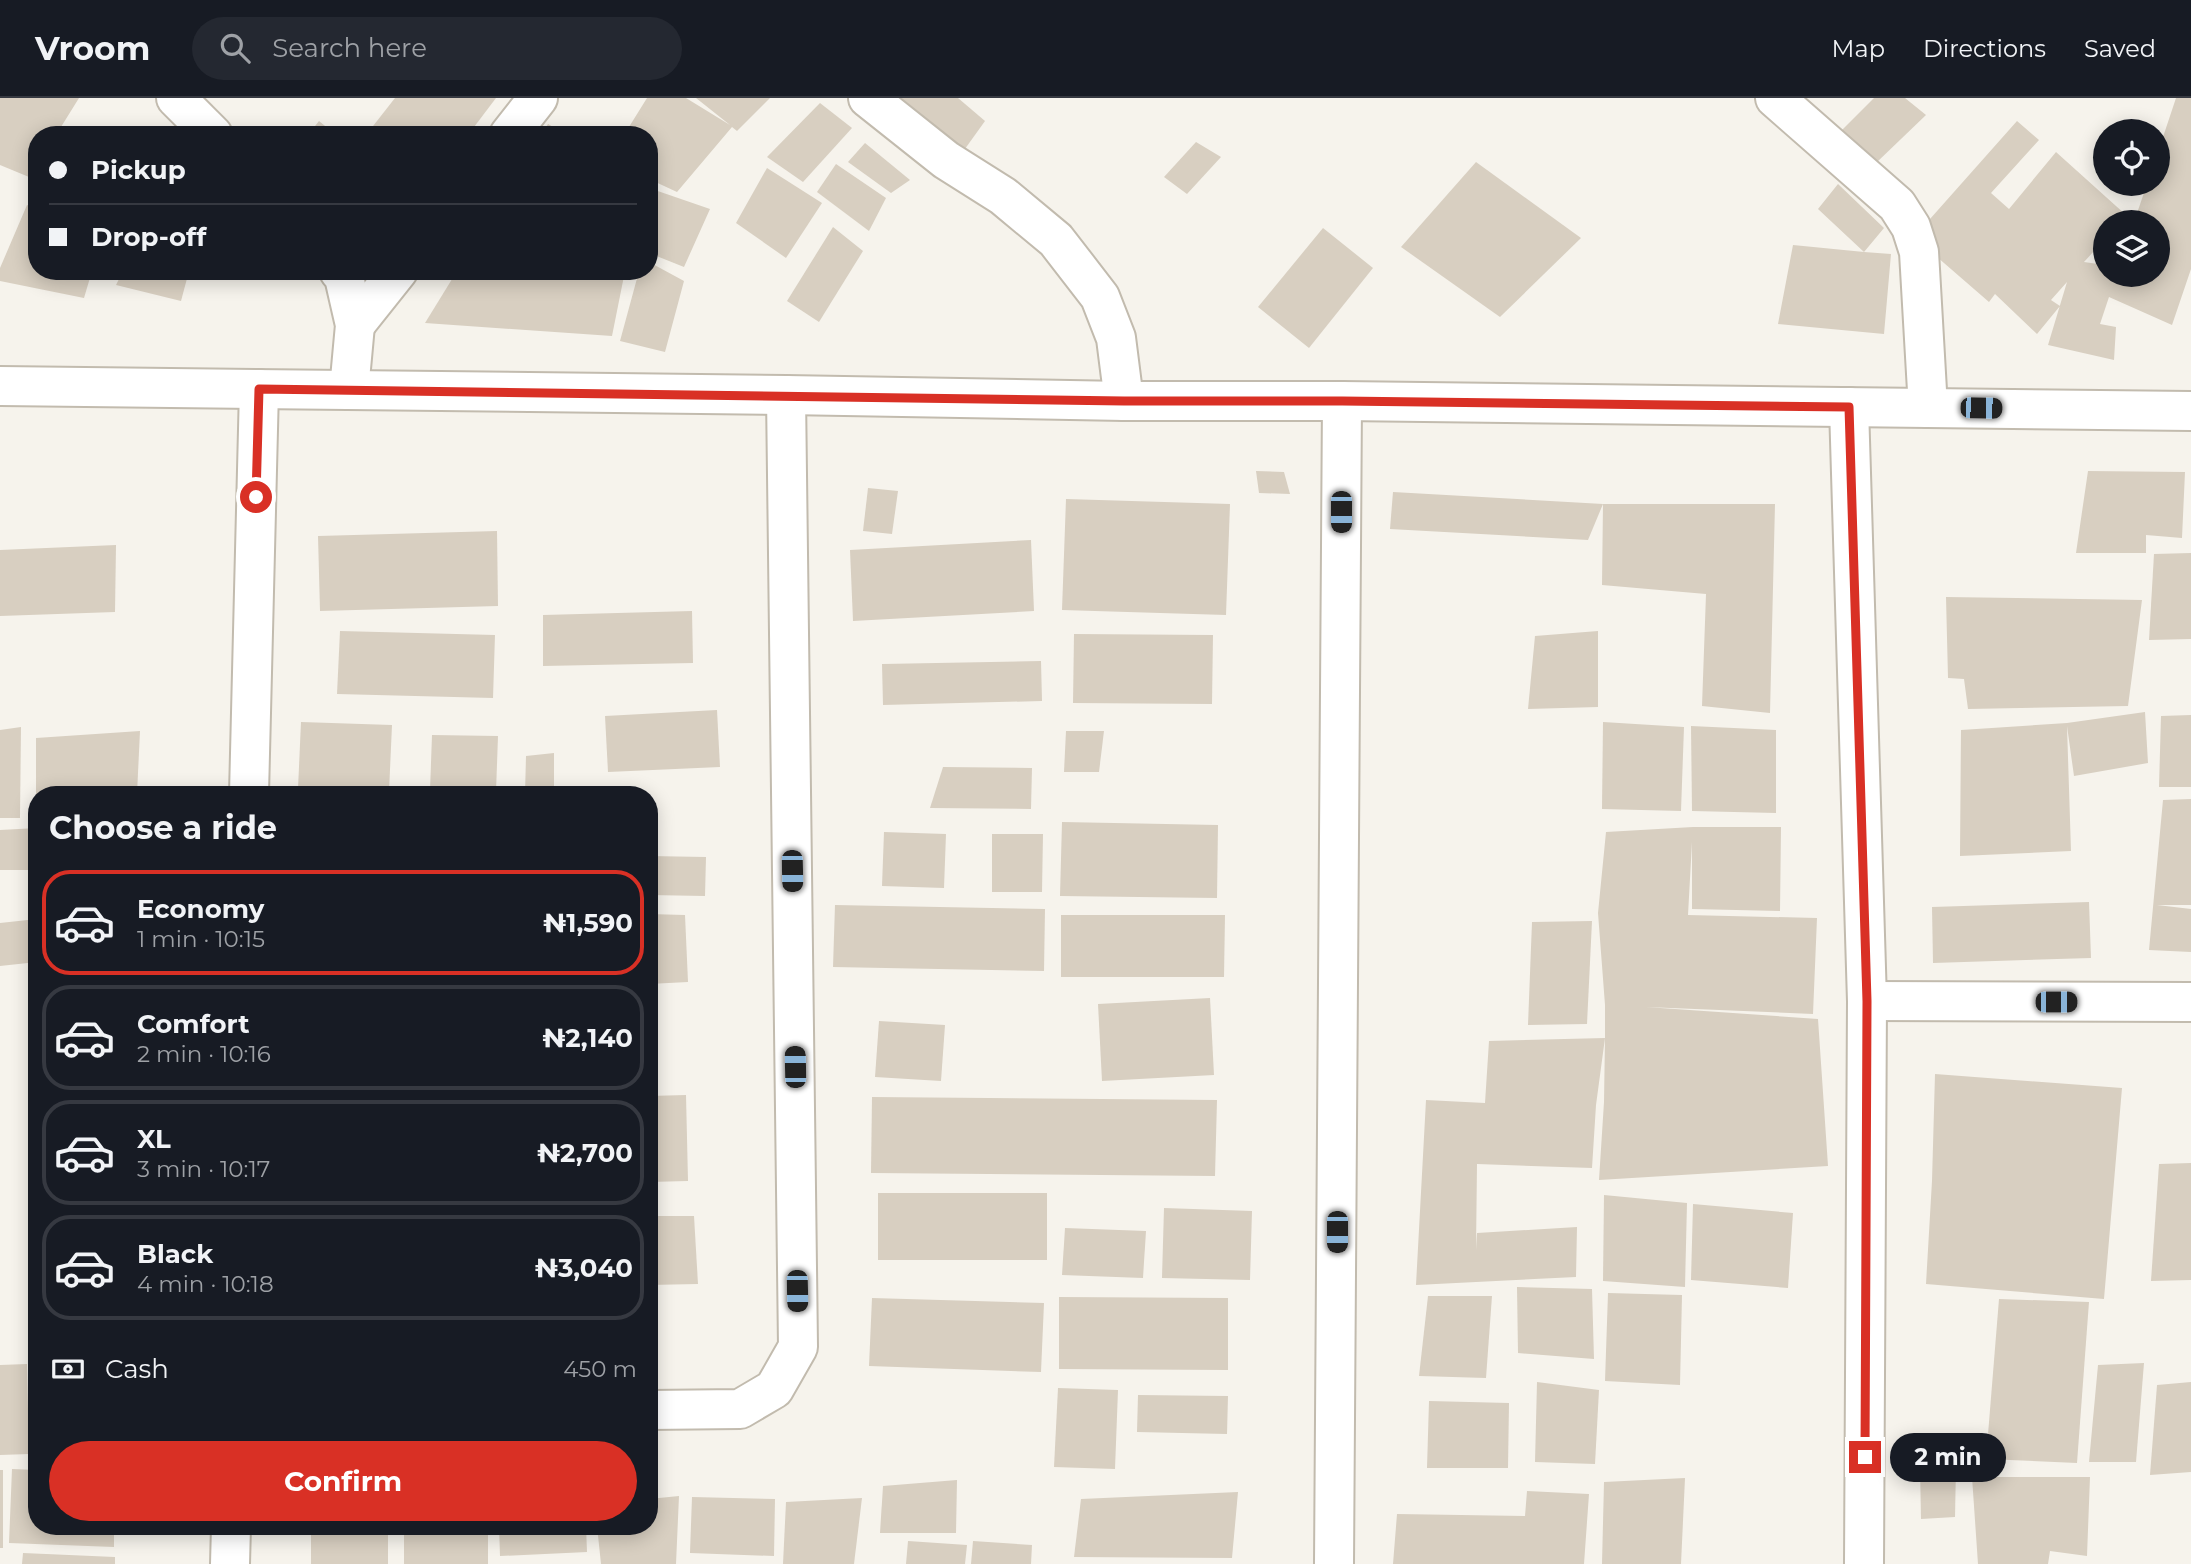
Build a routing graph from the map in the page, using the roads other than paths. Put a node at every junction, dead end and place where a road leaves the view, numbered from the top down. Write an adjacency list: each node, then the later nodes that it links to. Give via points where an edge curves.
1 (176, 98): 5 (street)
2 (538, 98): 6 (street)
3 (868, 98): 14 (street, via 1056,240 1100,297 1116,338)
4 (1775, 98): 17 (street, via 1897,205 1911,227 1919,252)
5 (204, 126)
6 (516, 126)
7 (345, 280): 9 (street)
8 (391, 280): 9 (street)
9 (355, 325): 12 (street)
10 (0, 386): 11 (street)
11 (259, 389): 12 (street); 19 (street)
12 (349, 390): 13 (street)
13 (786, 395): 14 (street); 22 (street, via 798,1347 774,1389 740,1409)
14 (1124, 401): 15 (street)
15 (1342, 401): 16 (street); 25 (street)
16 (1849, 407): 17 (street); 20 (street)
17 (1928, 408): 18 (street)
18 (2191, 411)
19 (249, 786)
20 (1867, 1001): 21 (street); 26 (street)
21 (2191, 1002)
22 (658, 1410)
23 (231, 1535): 24 (street)
24 (230, 1564)
25 (1334, 1564)
26 (1864, 1564)

